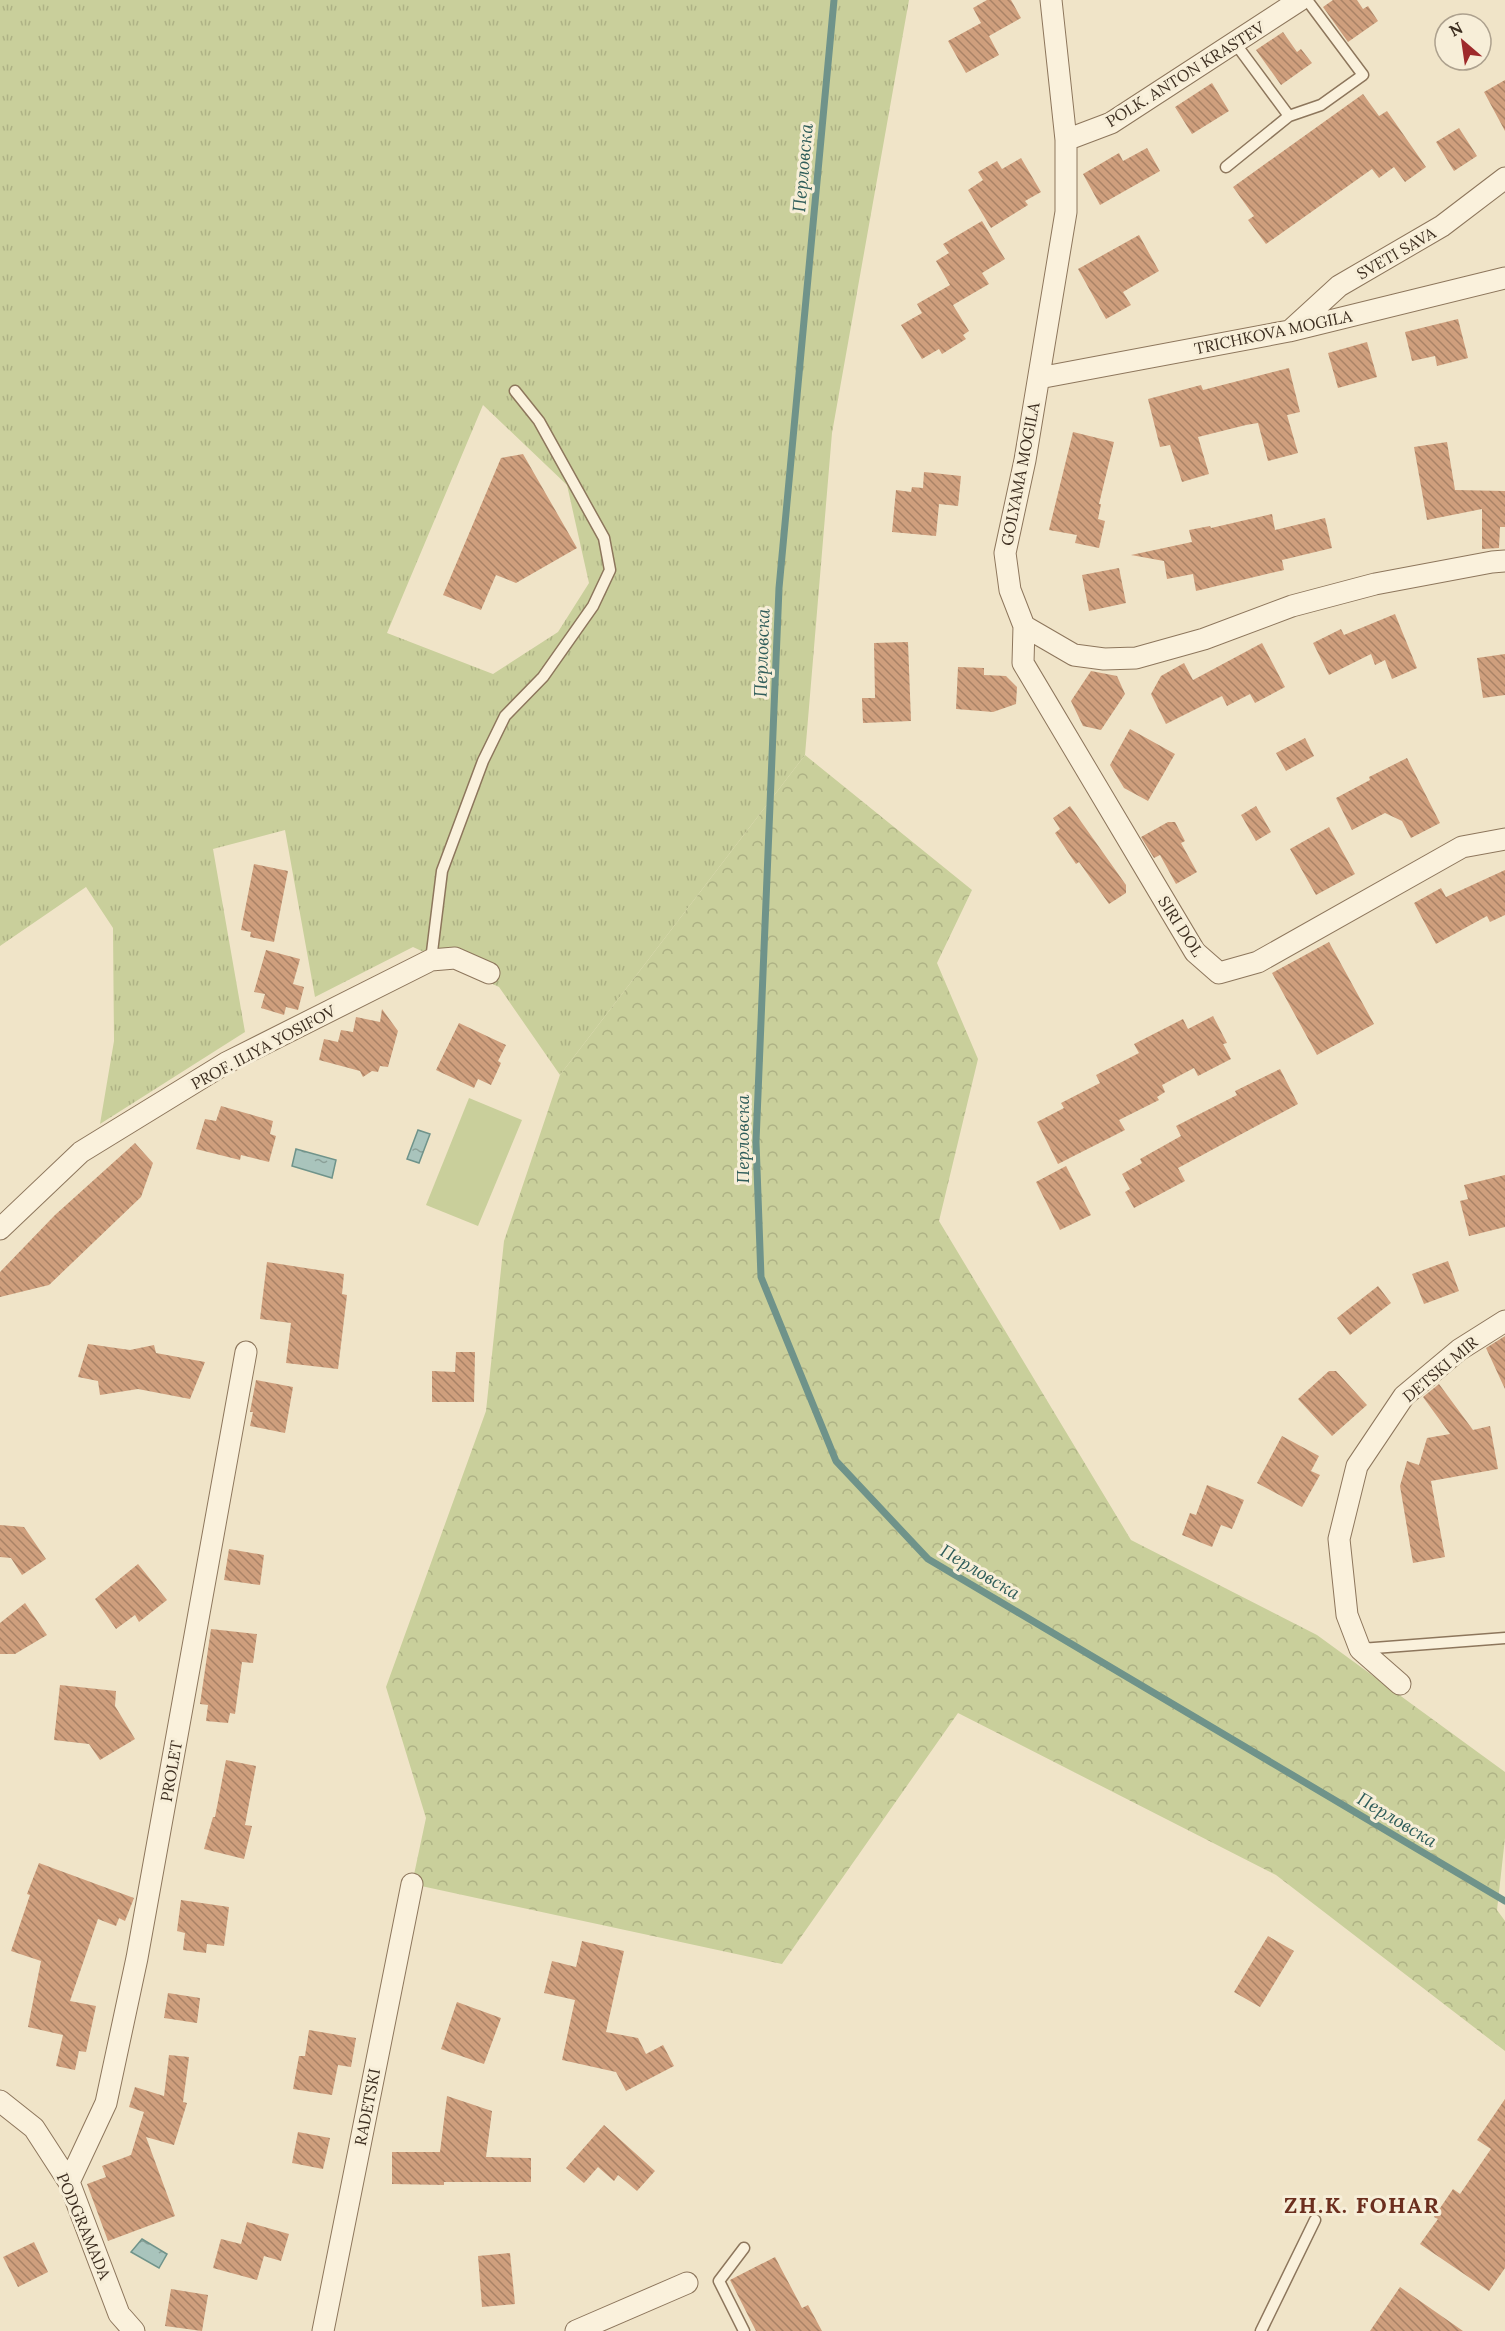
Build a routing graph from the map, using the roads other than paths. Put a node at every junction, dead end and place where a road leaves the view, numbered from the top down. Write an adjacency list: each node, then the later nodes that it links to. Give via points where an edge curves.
1 (1051, 0): 6 (street, GOLYAMA MOGILA)
2 (1300, 0): 4 (street, POLK. ANTON KRASTEV)
3 (1307, 0): 5 (lane, via 1364,75 1321,105)
4 (1234, 43): 5 (lane); 6 (street, POLK. ANTON KRASTEV, via 1112,123)
5 (1289, 116): 7 (lane)
6 (1066, 140): 11 (street, GOLYAMA MOGILA, via 1066,212)
7 (1226, 166)
8 (1505, 178): 10 (street, SVETI SAVA, via 1443,226 1339,286)
9 (1505, 278): 10 (street, TRICHKOVA MOGILA)
10 (1289, 331): 11 (street, TRICHKOVA MOGILA)
11 (1039, 378): 14 (street, GOLYAMA MOGILA, via 1005,553 1010,590)
12 (515, 391): 16 (lane, via 539,421 604,538 610,570 593,606 543,677 505,716 483,761 442,871)
13 (1505, 561): 14 (street, via 1376,584 1292,606 1204,639 1136,658 1104,660 1074,655)
14 (1024, 626): 15 (street, SIRI DOL, via 1023,663 1195,952 1219,973 1258,962 1461,847)
15 (1505, 839)
16 (431, 960): 17 (street, PROF. ILIYA YOSIFOV, via 455,958); 18 (street, PROF. ILIYA YOSIFOV, via 226,1063 81,1152)
17 (489, 973)
18 (0, 1229)
19 (1505, 1321): 22 (street, DETSKI MIR, via 1459,1350 1404,1396 1357,1466 1339,1539 1347,1616)
20 (246, 1352): 26 (street, PROLET, via 137,1958 106,2103)
21 (1505, 1638): 22 (lane)
22 (1360, 1649): 23 (street, DETSKI MIR)
23 (1400, 1684)
24 (412, 1884): 31 (street, RADETSKI)
25 (0, 2101): 26 (street, PODGRAMADA, via 34,2128)
26 (69, 2182): 30 (street, PODGRAMADA, via 119,2314)
27 (1315, 2220): 34 (lane)
28 (744, 2248): 33 (lane, via 719,2281)
29 (687, 2283): 32 (street)
30 (134, 2331)
31 (323, 2331)
32 (576, 2331)
33 (744, 2331)
34 (1261, 2331)

